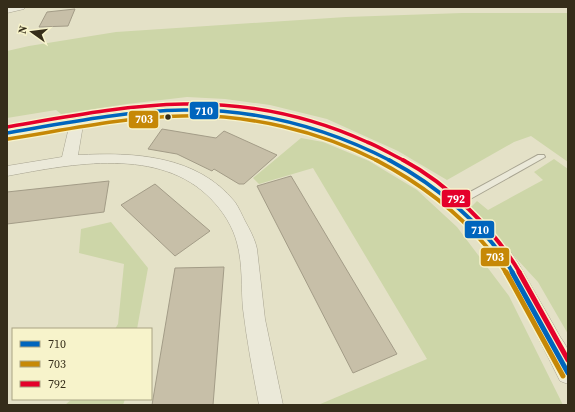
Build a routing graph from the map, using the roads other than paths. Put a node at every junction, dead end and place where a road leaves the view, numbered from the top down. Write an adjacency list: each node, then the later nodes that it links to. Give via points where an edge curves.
1 (20, 7): 2 (street)
2 (7, 10)
3 (77, 122): 4 (street); 6 (street); 8 (street, via 194,110 254,113 285,119 327,131 366,147 391,160)
4 (7, 133)
5 (541, 157): 8 (lane)
6 (69, 161): 7 (street); 10 (street, via 117,157 169,166 197,179 227,205 237,220 246,242 253,307)
7 (7, 171)
8 (453, 205): 9 (street, via 505,260)
9 (568, 373)
10 (271, 405)

